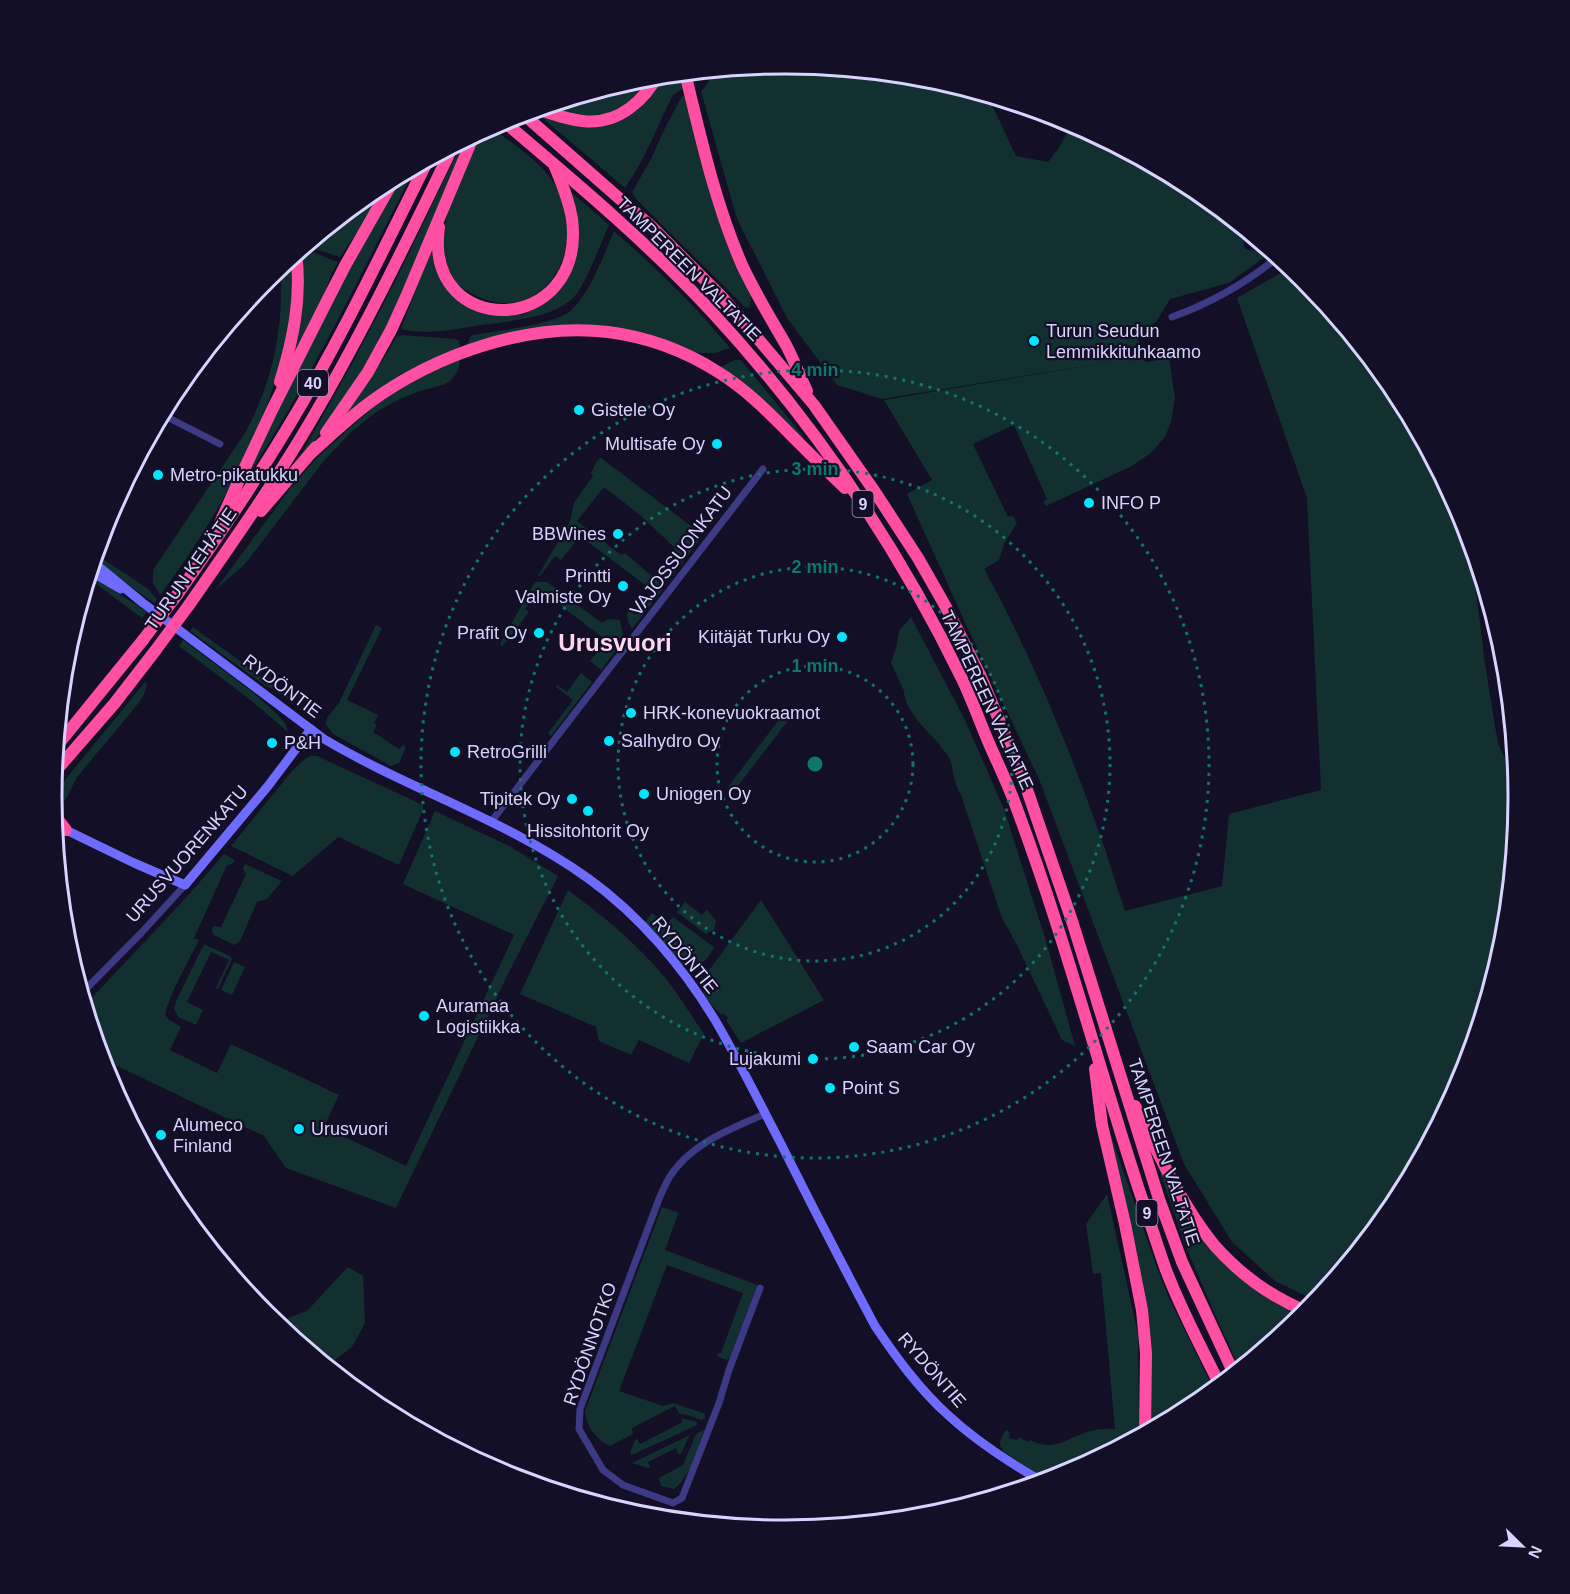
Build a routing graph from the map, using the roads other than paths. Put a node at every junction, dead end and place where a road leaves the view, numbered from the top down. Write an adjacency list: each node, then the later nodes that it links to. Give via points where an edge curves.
1 (687, 81): 15 (highway, via 725,222 743,266)
2 (651, 86): 3 (highway, via 634,105 602,121 579,121)
3 (549, 113)
4 (530, 120): 15 (highway, TAMPEREEN VALTATIE / 9, via 653,228 722,297)
5 (511, 128): 8 (highway, TAMPEREEN VALTATIE / 9)
6 (469, 146): 11 (highway)
7 (447, 157): 22 (highway, TURUN KEHÄTIE / 40, via 347,356 303,434)
8 (553, 163): 11 (highway, via 569,206 572,244 558,283 530,305 492,310 459,294 441,261); 21 (highway, TAMPEREEN VALTATIE / 9, via 641,241 709,309 778,389)
9 (423, 170): 23 (highway, TURUN KEHÄTIE / 40, via 332,350 289,426)
10 (386, 193): 16 (highway)
11 (441, 214): 19 (highway, via 377,356)
12 (1272, 262): 14 (street, via 1233,288)
13 (297, 263): 16 (highway, via 296,321)
14 (1172, 317)
15 (814, 405): 35 (highway, TAMPEREEN VALTATIE / 9, via 918,558 981,677 1050,855)
16 (272, 410): 23 (highway)
17 (169, 418): 18 (street)
18 (220, 444)
19 (311, 453): 21 (highway, via 370,402 437,363 485,345 542,333 608,332 663,344 720,373 759,404); 22 (highway)
20 (763, 469): 30 (street, VAJOSSUONKATU)
21 (865, 507): 34 (highway, TAMPEREEN VALTATIE / 9, via 904,570 963,681 1016,807)
22 (234, 541): 29 (highway, TURUN KEHÄTIE / 40, bridge, via 155,651)
23 (207, 552): 28 (highway, TURUN KEHÄTIE / 40, bridge, via 143,640)
24 (99, 567): 26 (street, RYDÖNTIE)
25 (97, 574): 26 (street, RYDÖNTIE)
26 (143, 603): 27 (street, RYDÖNTIE)
27 (311, 729): 30 (street, RYDÖNTIE, via 351,755); 32 (street, URUSVUORENKATU)
28 (64, 737)
29 (63, 763)
30 (491, 822): 36 (street, RYDÖNTIE, via 574,869 646,930 714,1019)
31 (63, 829): 32 (street)
32 (185, 885): 33 (street, URUSVUORENKATU)
33 (87, 988)
34 (1091, 1035): 40 (highway, TAMPEREEN VALTATIE / 9, via 1167,1272); 41 (highway, via 1102,1125 1142,1310 1146,1362)
35 (1118, 1070): 38 (highway, via 1185,1203 1206,1234 1222,1254 1257,1283); 39 (highway, TAMPEREEN VALTATIE / 9, via 1182,1262)
36 (765, 1114): 37 (street, RYDÖNNOTKO, via 709,1140 685,1159 658,1199 580,1409 579,1429 603,1470 623,1485 673,1503 682,1498); 42 (street, RYDÖNTIE, via 874,1326 894,1354 948,1416)
37 (760, 1288)
38 (1298, 1308)
39 (1231, 1367)
40 (1216, 1377)
41 (1144, 1425)
42 (1033, 1476)

